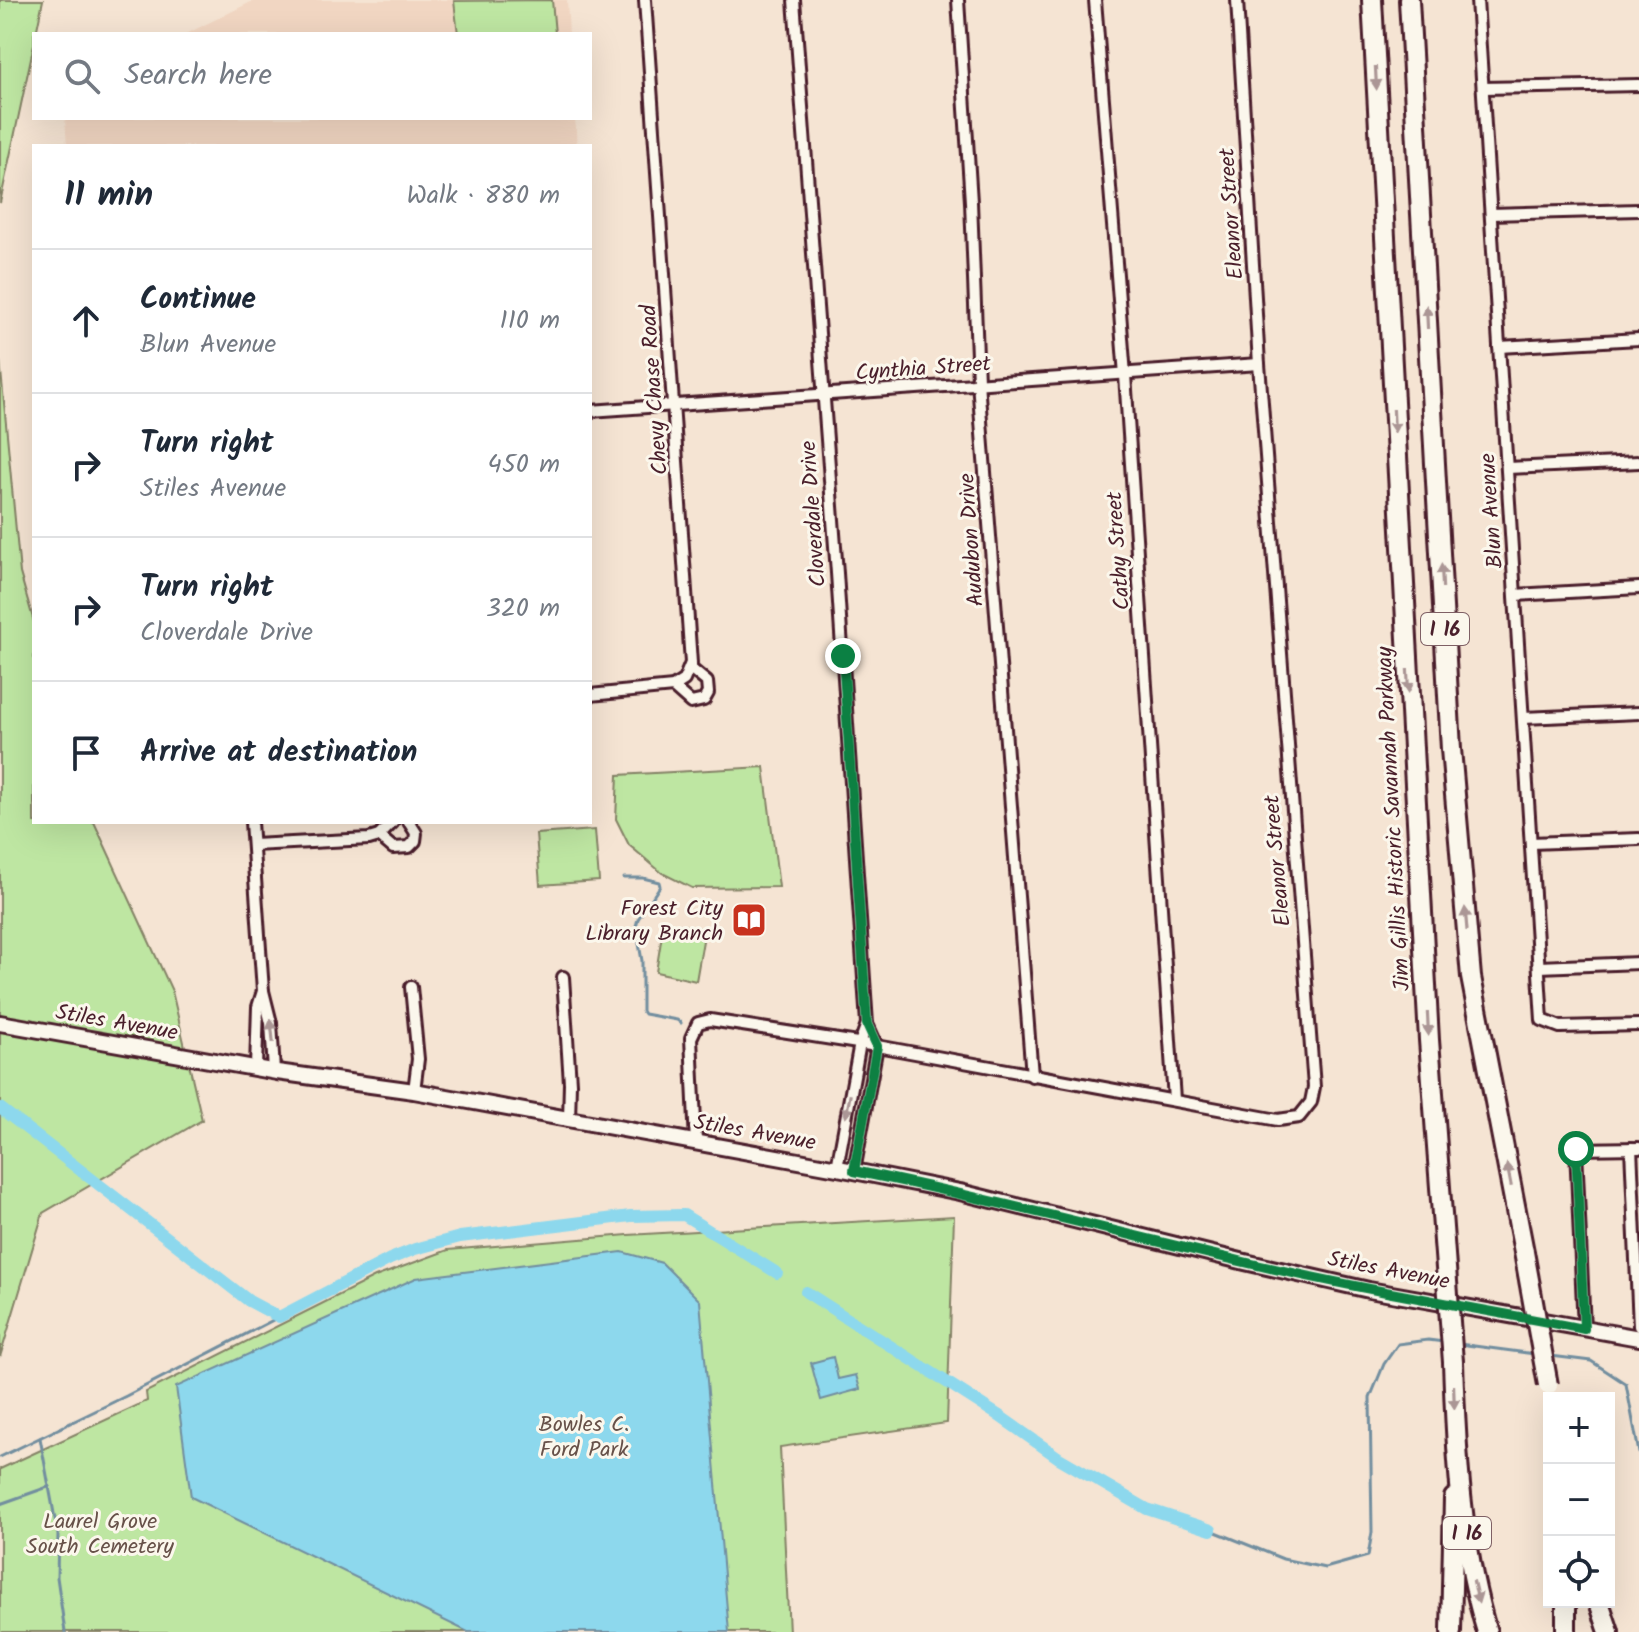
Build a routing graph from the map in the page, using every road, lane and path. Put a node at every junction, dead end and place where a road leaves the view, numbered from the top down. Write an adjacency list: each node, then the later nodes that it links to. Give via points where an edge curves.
1 (645, 0): 19 (street, Chevy Chase Road)
2 (794, 0): 18 (street, Cloverdale Drive)
3 (958, 0): 17 (street, Audubon Drive)
4 (1095, 0): 16 (street, Cathy Street)
5 (1237, 0): 15 (street, Eleanor Street)
6 (1372, 0): 61 (highway, Jim Gillis Historic Savannah Parkway / I 16, one-way to 61, bridge)
7 (1409, 0): 60 (highway, I 16, one-way to 7, bridge, via 1469,962 1451,749)
8 (1477, 0): 10 (street, Blun Avenue)
9 (1639, 85): 10 (street)
10 (1483, 88): 12 (street, Blun Avenue)
11 (1639, 210): 12 (street)
12 (1491, 214): 14 (street, Blun Avenue)
13 (1639, 339): 14 (street)
14 (1499, 347): 22 (street, Blun Avenue)
15 (1259, 364): 16 (street, Cynthia Street); 51 (street, Eleanor Street, via 1314,1087 1311,1102 1299,1117 1278,1120)
16 (1125, 375): 17 (street, Cynthia Street); 51 (street, Cathy Street)
17 (978, 382): 18 (street, Cynthia Street); 49 (street, Audubon Drive)
18 (823, 395): 19 (street, Cynthia Street); 43 (street, Cloverdale Drive)
19 (674, 405): 20 (street, Cynthia Street); 25 (street, Chevy Chase Road)
20 (592, 411)
21 (1639, 462): 22 (street)
22 (1507, 468): 24 (street, Blun Avenue)
23 (1639, 588): 24 (street)
24 (1515, 595): 29 (street, Blun Avenue)
25 (690, 668): 26 (street); 26 (street, via 707,682 704,700 691,703)
26 (673, 687): 27 (street)
27 (592, 695)
28 (1639, 713): 29 (street)
29 (1523, 718): 35 (street, Blun Avenue)
30 (251, 824): 36 (street)
31 (391, 824): 33 (street)
32 (410, 824): 33 (street, via 416,833 409,847 393,848)
33 (379, 836): 36 (street)
34 (1639, 839): 35 (street)
35 (1531, 843): 38 (street, Blun Avenue)
36 (253, 845): 41 (street)
37 (1639, 963): 38 (street)
38 (1539, 967): 44 (street, Blun Avenue, via 1542,1020 1560,1027)
39 (563, 977): 52 (street)
40 (411, 987): 50 (street, via 418,1059)
41 (263, 991): 47 (street); 48 (street, one-way to 41)
42 (0, 1023): 47 (street, Stiles Avenue)
43 (867, 1024): 45 (street, Cloverdale Drive); 46 (street, Cloverdale Drive)
44 (1639, 1025)
45 (860, 1043): 46 (street, Eleanor Street); 53 (street, Eleanor Street, via 710,1020 698,1023 691,1038); 55 (street, Cloverdale Drive, one-way to 55)
46 (877, 1046): 49 (street, Eleanor Street); 56 (street)
47 (256, 1067): 48 (street, Stiles Avenue)
48 (274, 1071): 50 (street, Stiles Avenue)
49 (1032, 1076): 51 (street, Eleanor Street)
50 (414, 1091): 52 (street, Stiles Avenue)
51 (1174, 1100)
52 (569, 1120): 53 (street, Stiles Avenue)
53 (696, 1143): 55 (street, Stiles Avenue)
54 (1635, 1148): 57 (street); 58 (street, via 1576,1149)
55 (837, 1168): 56 (street, Stiles Avenue)
56 (854, 1171): 58 (street, Stiles Avenue, via 1369,1290)
57 (1639, 1326)
58 (1584, 1329): 59 (street, Stiles Avenue)
59 (1639, 1338)
60 (1549, 1391)
61 (1455, 1432): 64 (highway); 65 (highway, Jim Gillis Historic Savannah Parkway / I 16, one-way to 65, via 1474,1590)
62 (1566, 1608): 66 (highway)
63 (1601, 1608): 67 (highway)
64 (1451, 1632)
65 (1487, 1632)
66 (1566, 1632)
67 (1609, 1632)

